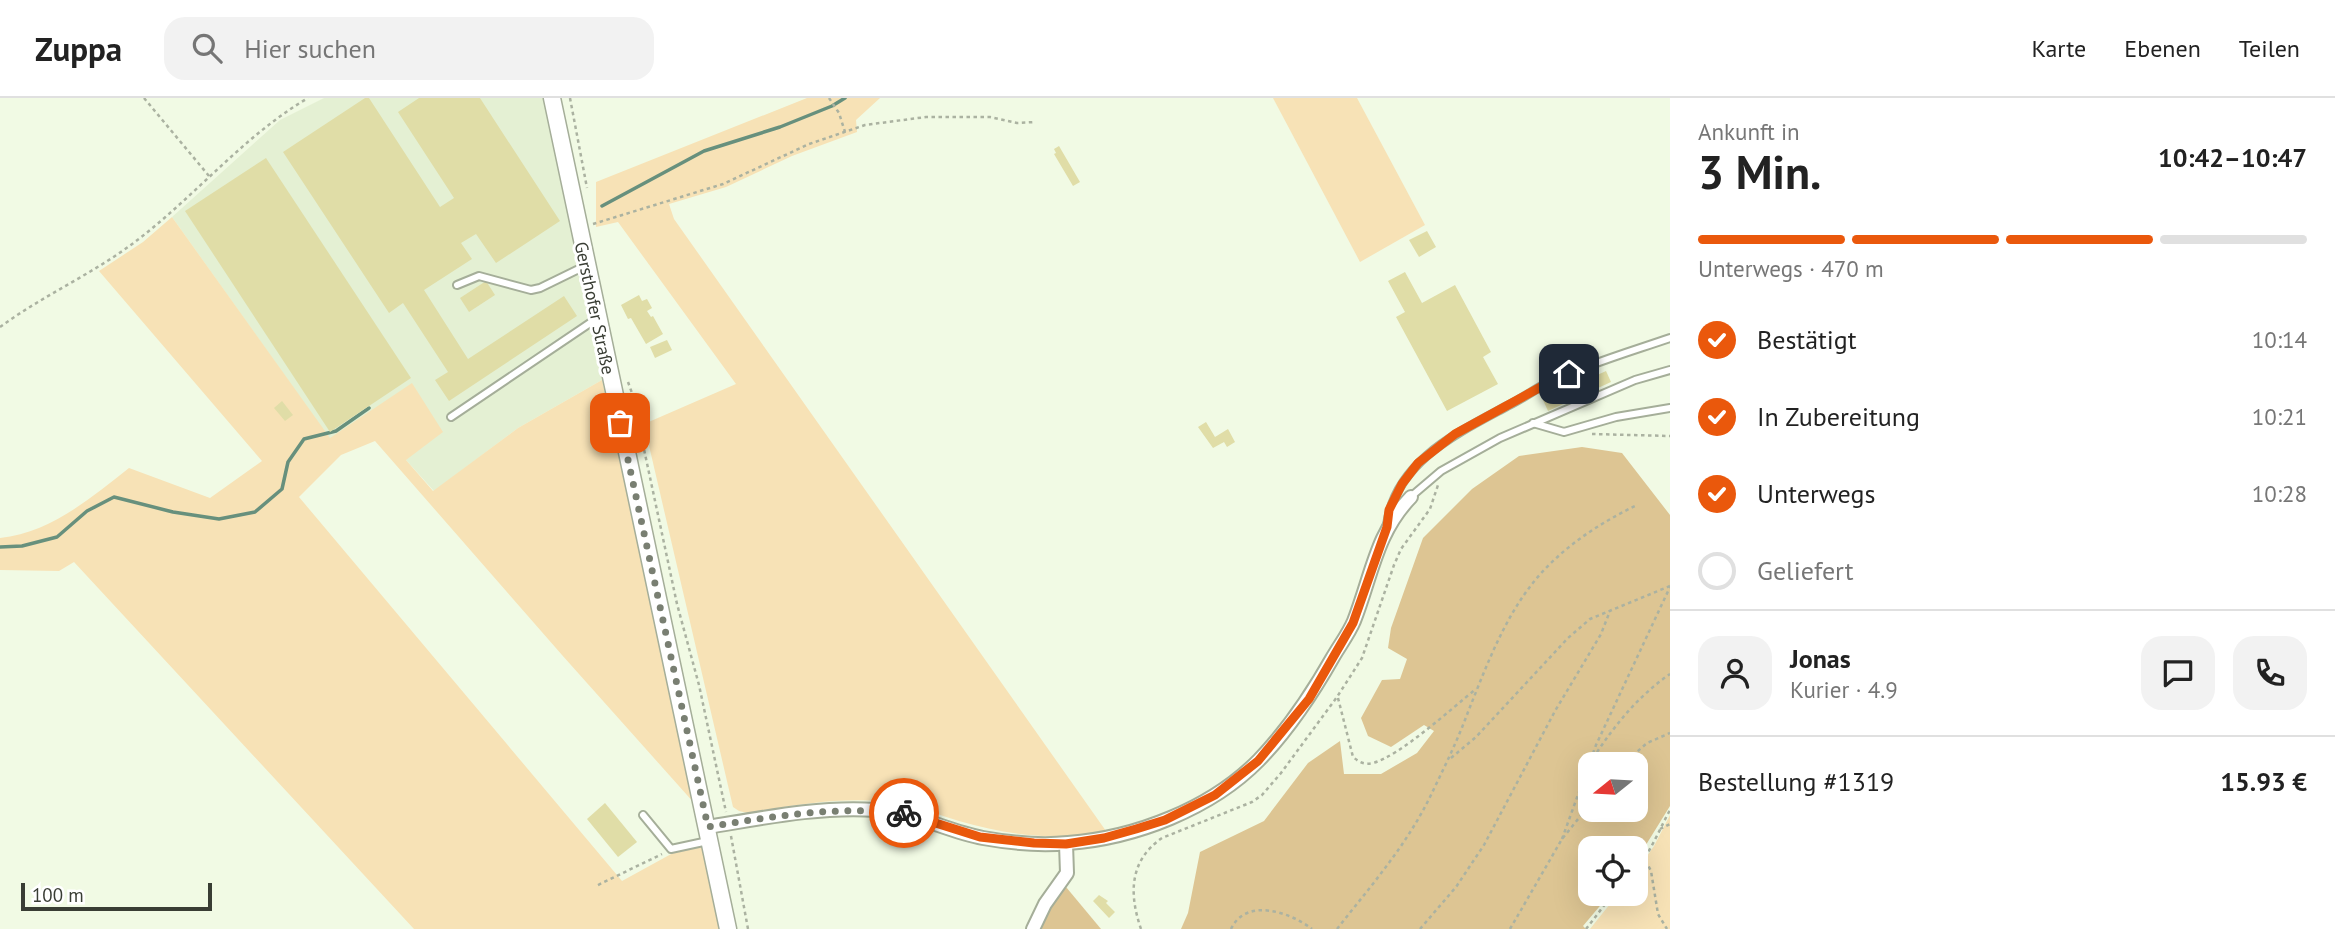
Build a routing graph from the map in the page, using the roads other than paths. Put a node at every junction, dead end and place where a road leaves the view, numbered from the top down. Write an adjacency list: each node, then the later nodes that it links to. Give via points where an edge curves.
1 (551, 98): 2 (main road, Gersthofer Straße)
2 (586, 265): 3 (lane, via 531,290 479,276); 4 (main road, Gersthofer Straße)
3 (457, 285)
4 (597, 318): 8 (lane); 13 (main road, Gersthofer Straße)
5 (1670, 338): 11 (lane, via 1548,383 1455,434 1418,463 1402,484 1389,510)
6 (1670, 369): 9 (lane)
7 (1670, 408): 9 (lane, via 1564,432)
8 (452, 417)
9 (1533, 422): 10 (lane, via 1459,460)
10 (1412, 495): 11 (street)
11 (1387, 527): 14 (street, via 1353,623 1309,699 1258,761 1215,795 1165,820)
12 (643, 815): 13 (lane, via 671,849)
13 (709, 834): 14 (street, via 729,824 814,811 876,810 907,813 980,837); 15 (main road, Gersthofer Straße)
14 (1066, 844): 16 (street, via 1067,873)
15 (729, 929)
16 (1033, 929)

